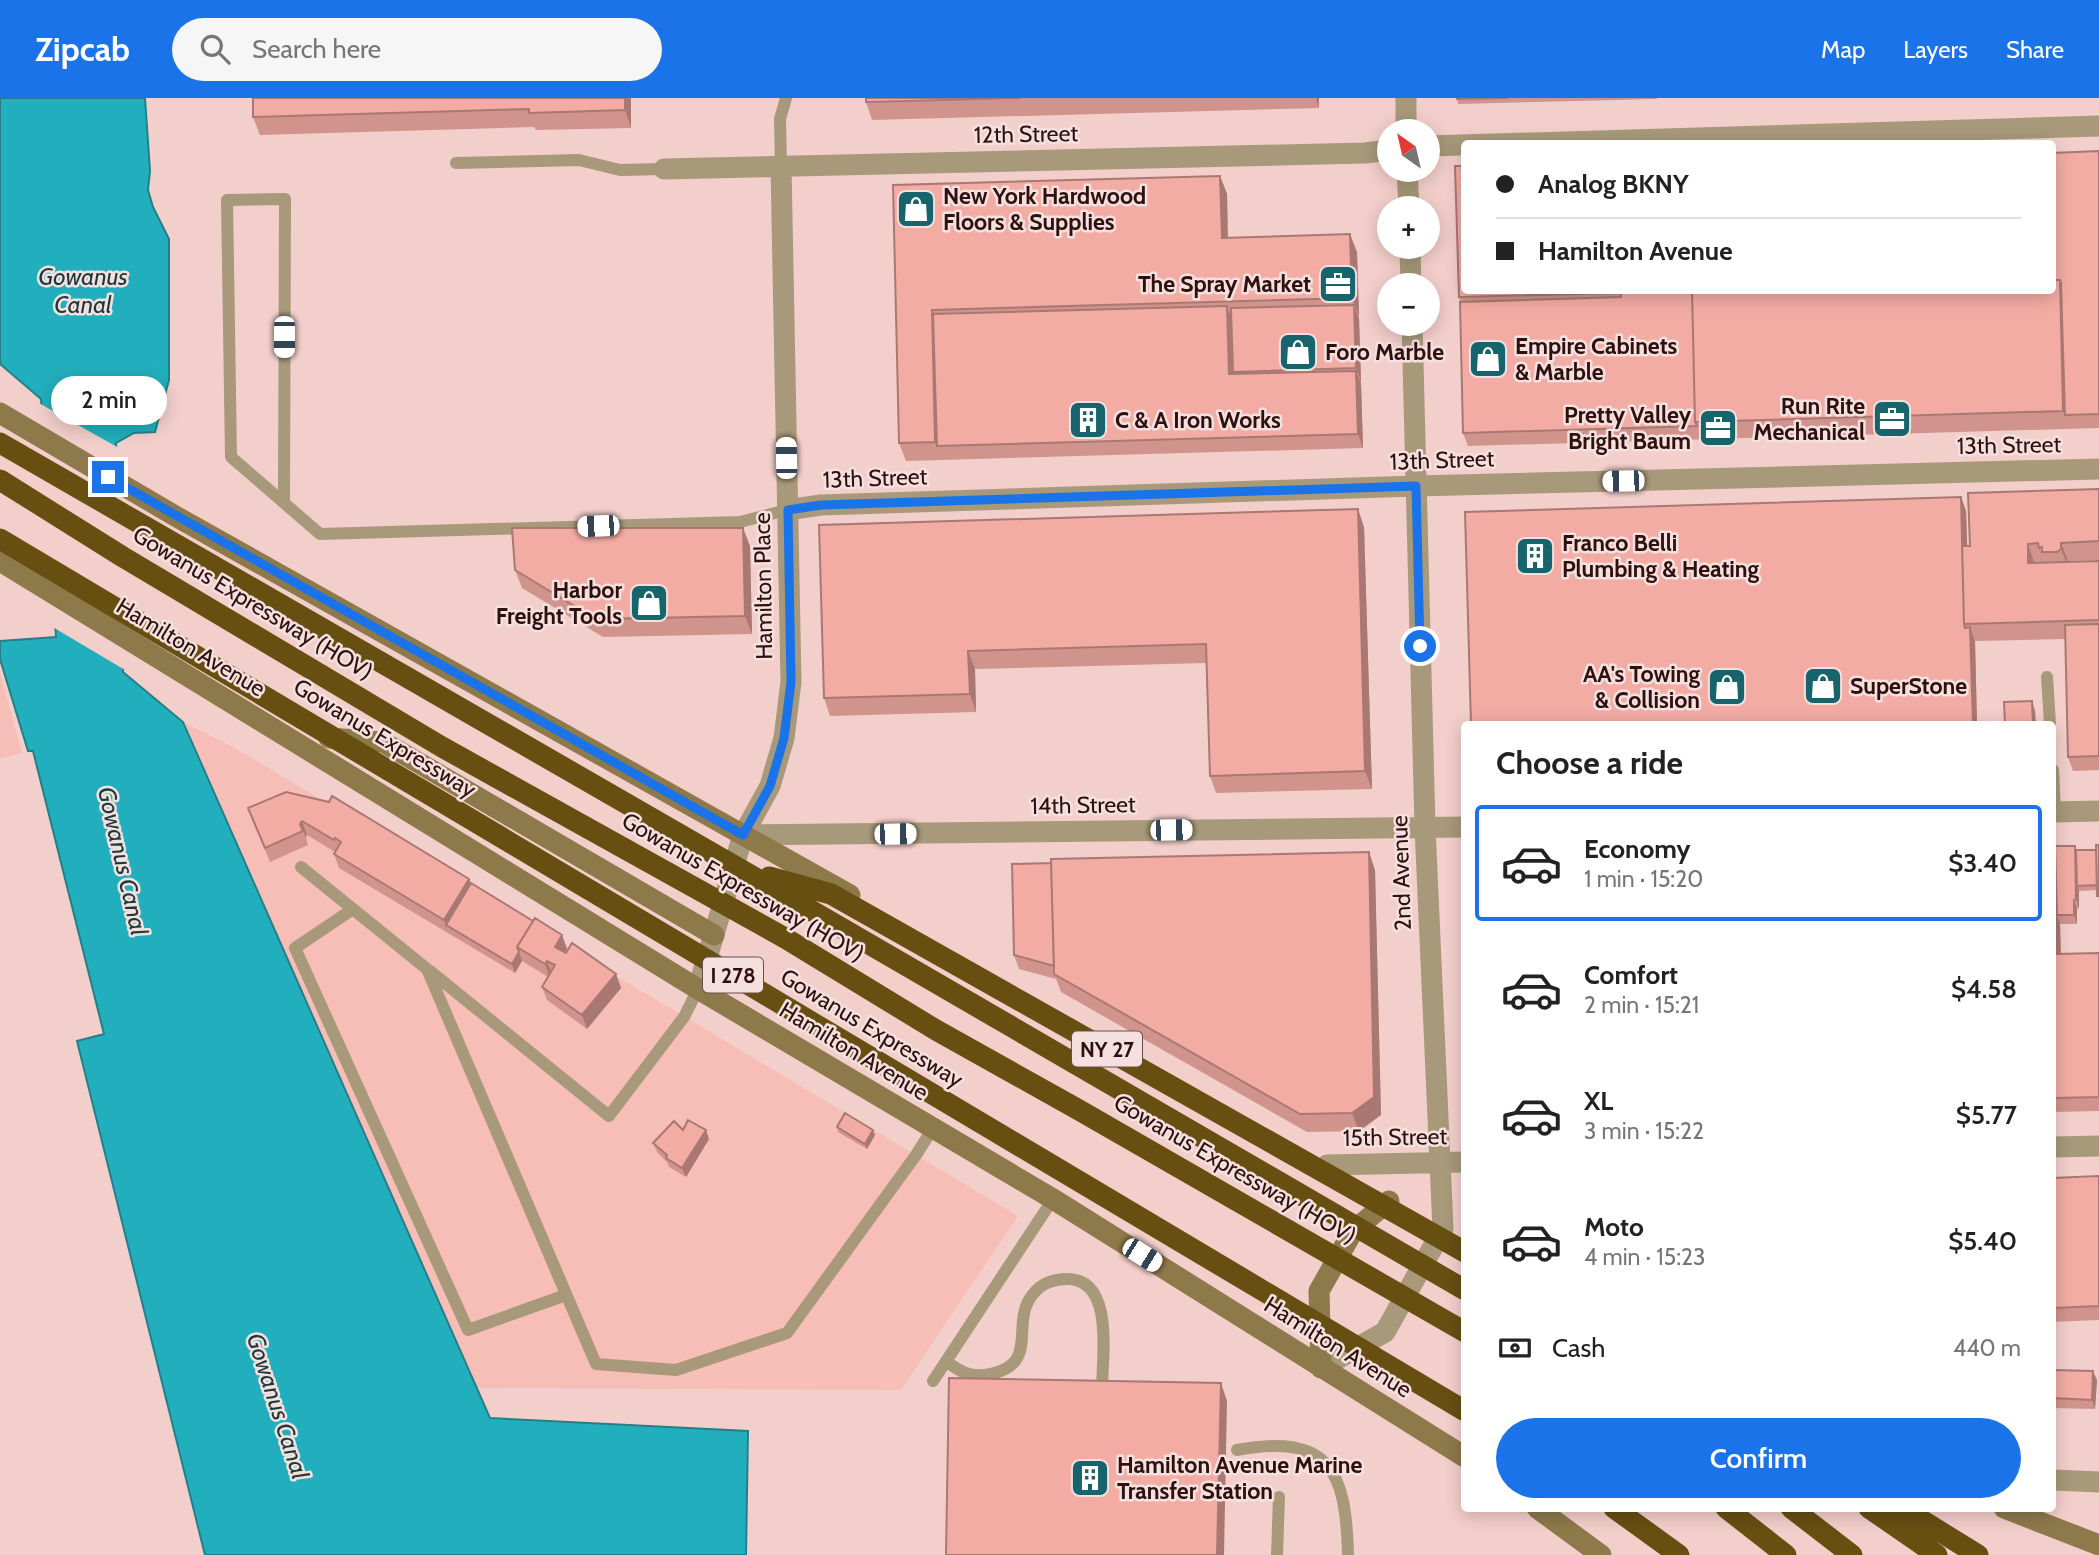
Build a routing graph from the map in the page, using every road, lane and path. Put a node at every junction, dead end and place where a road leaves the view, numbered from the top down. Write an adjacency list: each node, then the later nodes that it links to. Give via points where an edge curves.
1 (786, 98): 10 (lane, via 780,119)
2 (1406, 98): 3 (street)
3 (1406, 119)
4 (2099, 126): 5 (street)
5 (1629, 140)
6 (1461, 145): 7 (street)
7 (1440, 146)
8 (1377, 152): 10 (street, 12th Street)
9 (456, 163): 11 (lane, via 579,160 620,170)
10 (780, 166): 11 (street, 12th Street); 19 (street, Hamilton Place)
11 (664, 169)
12 (1412, 336): 17 (street, 2nd Avenue)
13 (0, 414): 29 (main road)
14 (0, 443): 31 (highway)
15 (2099, 469): 17 (street, 13th Street)
16 (0, 480): 49 (highway, Gowanus Expressway (HOV) / I 278, via 442,747 785,938 936,1030)
17 (1416, 486): 19 (street, 13th Street, via 821,505); 27 (street, 2nd Avenue)
18 (284, 503): 18 (lane, via 231,457 226,200 285,199); 19 (lane, via 320,534 740,522)
19 (788, 510): 29 (street, Hamilton Place, via 791,682 784,738 770,786)
20 (0, 539): 54 (highway, Gowanus Expressway / I 278)
21 (0, 561): 24 (main road, Hamilton Avenue)
22 (2047, 677): 23 (lane)
23 (2050, 721)
24 (282, 734): 33 (main road, via 383,742); 35 (main road, Hamilton Avenue)
25 (2099, 811): 26 (street)
26 (2056, 812)
27 (1425, 827): 28 (street, 14th Street); 29 (street, 14th Street); 40 (street, 2nd Avenue)
28 (1461, 827)
29 (743, 835): 33 (street, Hamilton Place); 41 (main road)
30 (301, 867): 32 (lane)
31 (740, 869): 46 (highway, NY 27, via 831,894); 47 (highway)
32 (353, 909): 34 (lane); 48 (lane, via 295,948 468,1330)
33 (714, 935): 35 (street, Hamilton Place)
34 (427, 969): 35 (lane, via 609,1116 684,1017); 48 (lane)
35 (698, 989): 36 (main road, Hamilton Avenue)
36 (933, 1128): 42 (main road, Hamilton Avenue); 48 (lane, via 787,1333 676,1370 596,1364)
37 (2099, 1146): 38 (street)
38 (2056, 1147)
39 (1461, 1162): 40 (street, 15th Street)
40 (1438, 1163): 41 (street, 15th Street); 44 (street, 2nd Avenue)
41 (1327, 1165): 43 (main road)
42 (1053, 1199): 50 (lane); 51 (main road, Hamilton Avenue)
43 (1389, 1201): 44 (main road); 51 (main road, via 1353,1231 1319,1291)
44 (1443, 1229): 45 (main road); 51 (street, via 1385,1332)
45 (1461, 1240)
46 (1461, 1250)
47 (1461, 1288)
48 (566, 1295)
49 (1461, 1330)
50 (946, 1361): 52 (lane); 53 (lane, via 971,1375 1008,1368 1022,1348 1023,1320 1032,1295 1047,1283 1071,1279 1090,1289 1101,1308)
51 (1321, 1368): 56 (main road, Hamilton Avenue)
52 (933, 1381)
53 (1102, 1390)
54 (1461, 1409)
55 (1237, 1450): 69 (lane, via 1294,1447 1326,1464 1342,1492)
56 (1461, 1455)
57 (2056, 1480): 58 (street)
58 (2099, 1482)
59 (1279, 1497): 68 (lane)
60 (1542, 1512): 70 (main road)
61 (1620, 1512): 71 (highway)
62 (1731, 1512): 72 (highway)
63 (1796, 1512): 73 (highway)
64 (1875, 1512): 74 (highway)
65 (1908, 1512): 75 (highway)
66 (2014, 1512): 67 (main road)
67 (2099, 1545)
68 (1277, 1555)
69 (1348, 1555)
70 (1601, 1555)
71 (1679, 1555)
72 (1786, 1555)
73 (1852, 1555)
74 (1937, 1555)
75 (1978, 1555)

